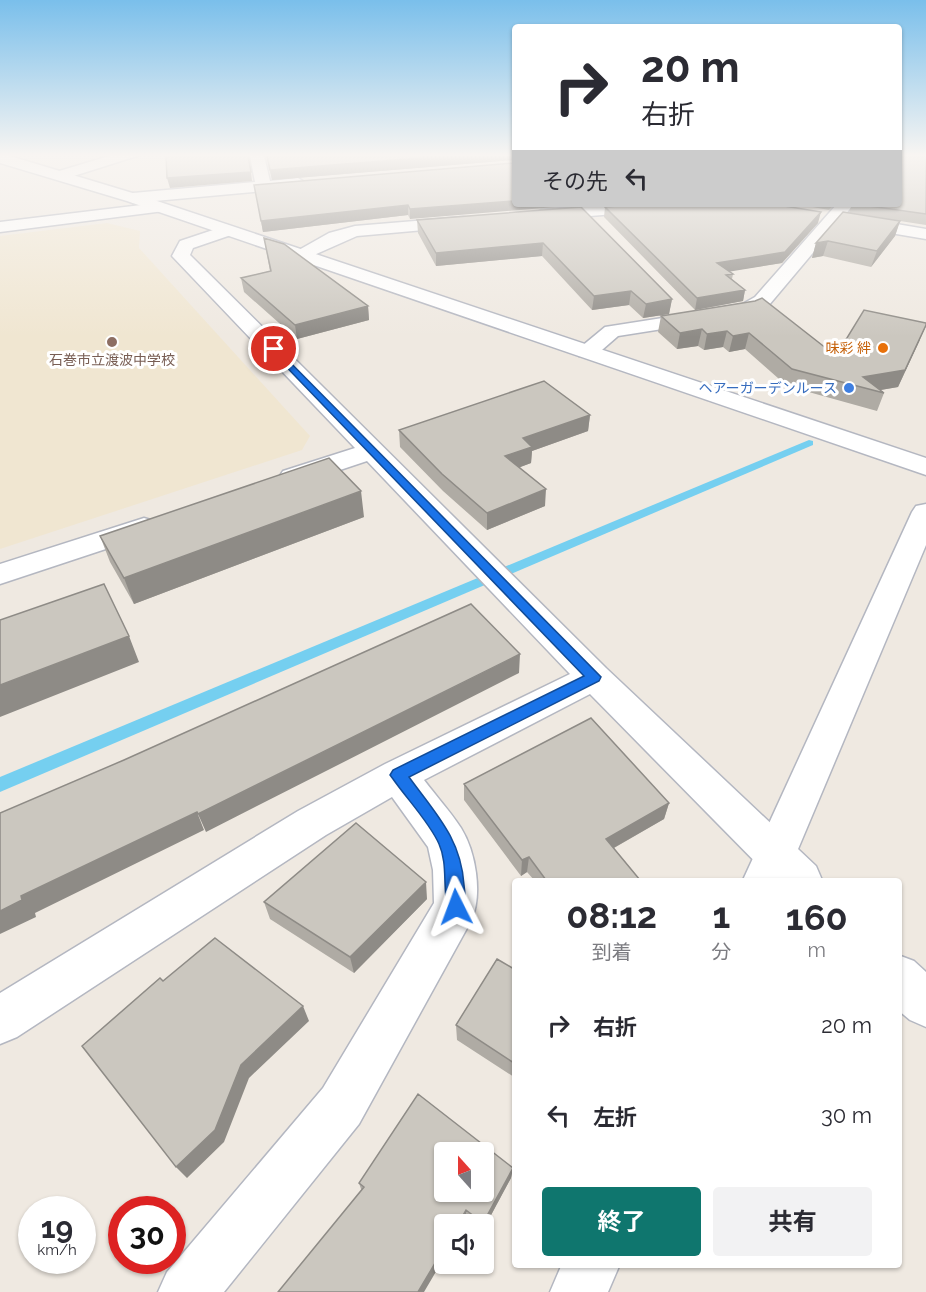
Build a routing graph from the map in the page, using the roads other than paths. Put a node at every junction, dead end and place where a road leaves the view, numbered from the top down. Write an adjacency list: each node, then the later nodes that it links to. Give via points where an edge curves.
1 (86, 216): 7 (street)
2 (185, 216): 9 (street)
3 (590, 216): 8 (street)
4 (835, 216): 13 (street, via 762,302 744,311)
5 (860, 216): 10 (street)
6 (482, 220): 11 (street, via 355,231)
7 (0, 227)
8 (602, 228)
9 (225, 231): 11 (street); 15 (street, via 186,245 182,256)
10 (926, 234)
11 (299, 255): 14 (street)
12 (674, 303): 13 (street)
13 (690, 320): 14 (street, via 612,331)
14 (587, 351): 16 (street)
15 (373, 451): 17 (street); 21 (street)
16 (926, 467)
17 (272, 484)
18 (926, 512): 23 (street)
19 (170, 518): 20 (street)
20 (0, 574)
21 (594, 677): 22 (street); 23 (street)
22 (398, 775): 26 (street, via 312,823); 28 (street, via 447,841 454,870 456,907 341,1106)
23 (780, 872)
24 (902, 981): 25 (street)
25 (926, 1004)
26 (0, 1020)
27 (590, 1268): 29 (street)
28 (187, 1292)
29 (579, 1292)

